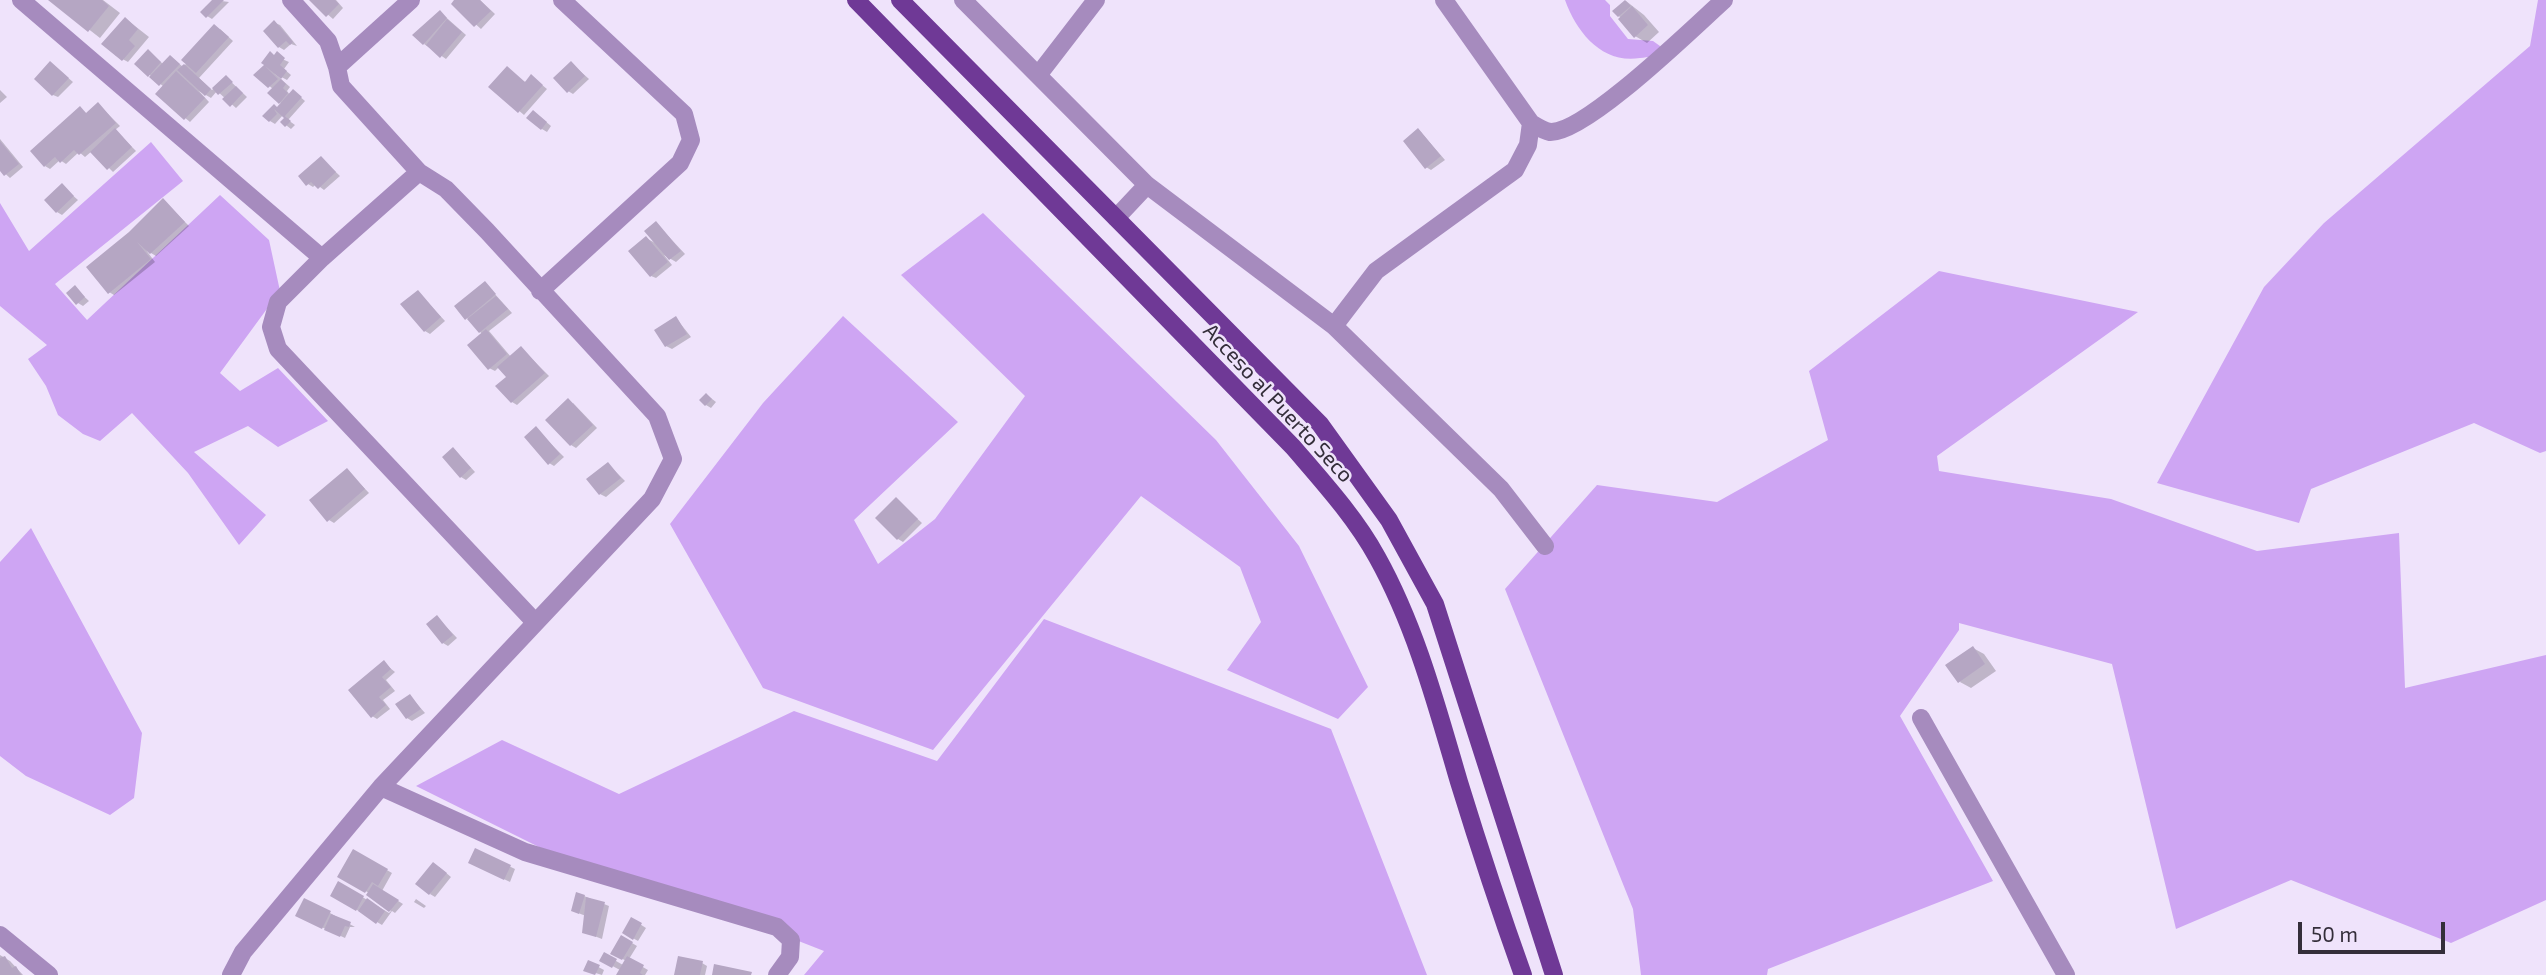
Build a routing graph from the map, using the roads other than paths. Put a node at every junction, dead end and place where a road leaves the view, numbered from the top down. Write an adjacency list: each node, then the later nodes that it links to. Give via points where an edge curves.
1 (22, 0): 17 (street)
2 (291, 0): 11 (street, via 328,41)
3 (411, 0): 11 (street)
4 (562, 0): 18 (street, via 684,114 691,140 680,163)
5 (856, 0): 28 (main road, Acceso al Puerto Seco, via 1338,499 1377,557 1407,622)
6 (900, 0): 16 (main road, Acceso al Puerto Seco)
7 (963, 0): 12 (street)
8 (1096, 0): 12 (street)
9 (1444, 0): 13 (street)
10 (1724, 0): 13 (street, via 1587,116 1548,132)
11 (337, 67): 14 (street, via 341,86)
12 (1039, 74): 15 (street)
13 (1531, 122): 19 (street, via 1528,145 1515,170 1376,271)
14 (419, 173): 17 (street); 18 (street, via 446,189)
15 (1147, 184): 16 (street); 19 (street)
16 (1116, 218): 29 (main road, Acceso al Puerto Seco, via 1320,424 1415,563 1435,604)
17 (322, 258): 21 (street, via 278,302 271,327 278,349)
18 (540, 291): 21 (street, via 657,416 673,459 652,499)
19 (1334, 326): 20 (street, via 1501,489)
20 (1545, 546)
21 (534, 621): 23 (street)
22 (1922, 718): 30 (street)
23 (381, 787): 26 (street, via 243,952); 27 (street, via 525,852 777,927 791,940 790,957)
24 (0, 935): 25 (street)
25 (49, 975)
26 (231, 975)
27 (777, 975)
28 (1523, 975)
29 (1554, 975)
30 (2066, 975)

